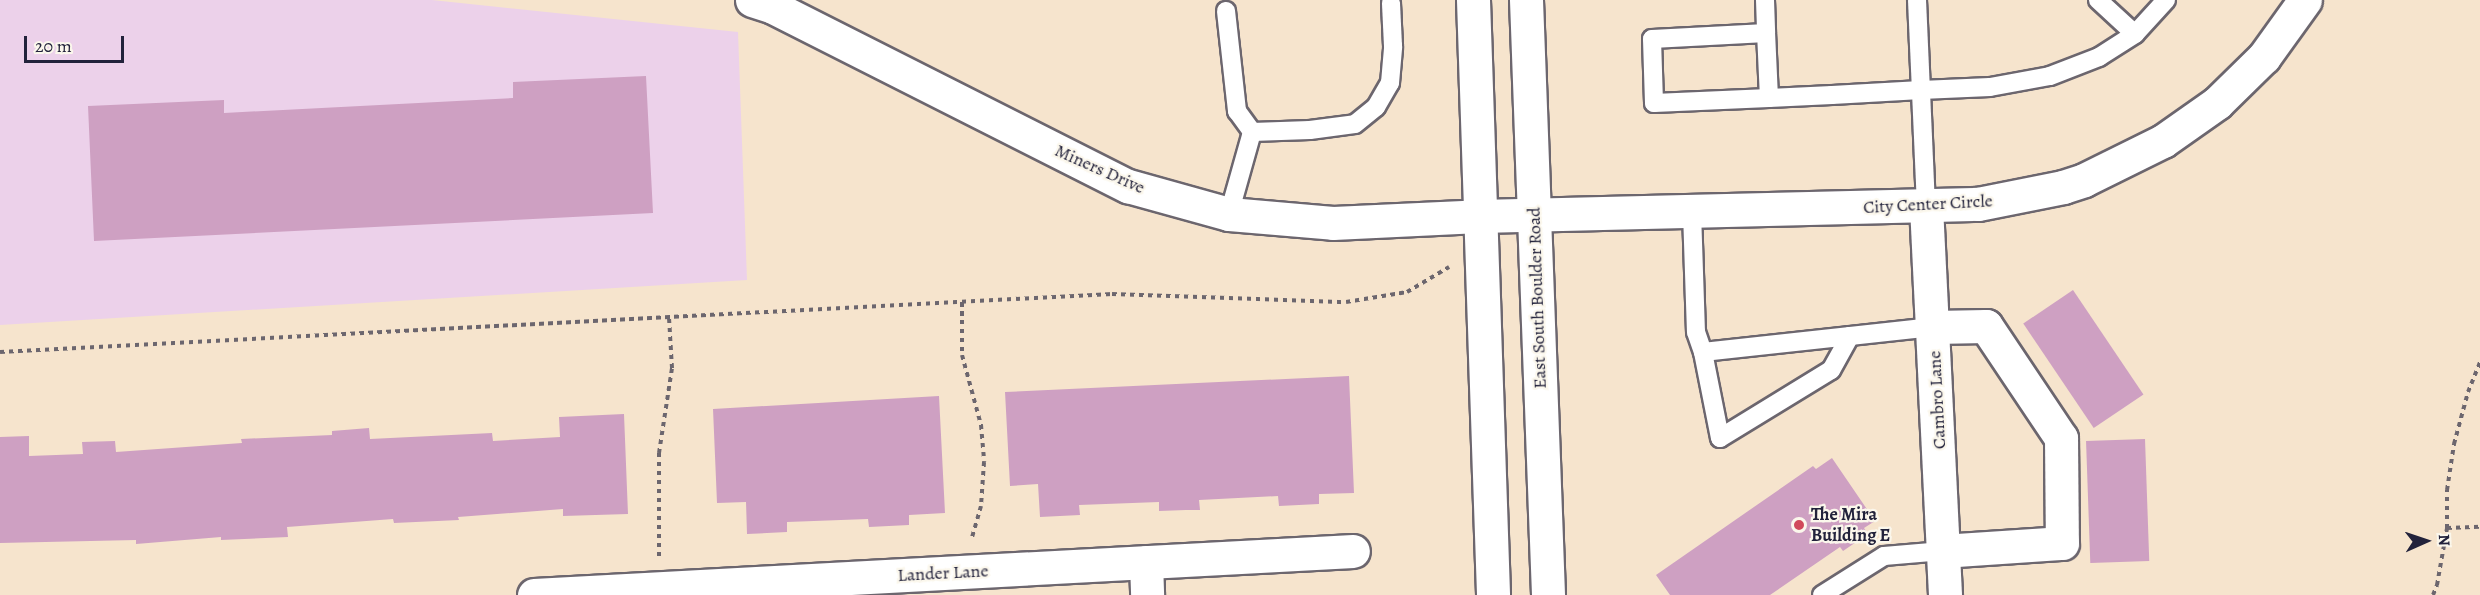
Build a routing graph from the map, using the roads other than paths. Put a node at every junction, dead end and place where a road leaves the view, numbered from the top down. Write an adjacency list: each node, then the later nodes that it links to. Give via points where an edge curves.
1 (752, 0): 18 (street, Miners Drive, via 773,7 1128,186)
2 (1473, 0): 19 (street)
3 (1526, 0): 20 (street, East South Boulder Road)
4 (1765, 0): 11 (lane)
5 (1917, 0): 13 (lane)
6 (2098, 0): 12 (lane)
7 (2166, 0): 12 (lane)
8 (2305, 0): 16 (street, City Center Circle, via 2264,57 2217,103 2163,141 2063,187 1978,204)
9 (1391, 3): 15 (lane, via 1390,83 1376,107 1355,124)
10 (1226, 11): 15 (lane, via 1237,111)
11 (1766, 33): 14 (lane); 14 (lane, via 1652,39 1654,103)
12 (2135, 34): 13 (lane, via 2099,57 2050,76 1990,87)
13 (1921, 90): 14 (lane); 16 (lane)
14 (1769, 98)
15 (1252, 132): 18 (lane)
16 (1926, 206): 17 (street, City Center Circle); 21 (street, Cambro Lane)
17 (1692, 212): 20 (street, City Center Circle); 23 (lane, via 1696,332)
18 (1229, 214): 19 (street, Miners Drive, via 1333,223)
19 (1468, 216): 20 (street, City Center Circle); 30 (street)
20 (1534, 216): 31 (street, East South Boulder Road)
21 (1933, 327): 22 (lane); 25 (street, Cambro Lane); 25 (street, via 1986,326 2061,438 2062,543)
22 (1851, 336): 23 (lane); 23 (lane, via 1831,370 1720,438)
23 (1703, 352)
24 (1353, 551): 26 (street, Lander Lane)
25 (1943, 551): 32 (lane, via 1884,555); 33 (street, Cambro Lane)
26 (1146, 562): 27 (street, Lander Lane); 29 (street)
27 (594, 594): 28 (street, Lander Lane)
28 (534, 595)
29 (1148, 595)
30 (1493, 595)
31 (1548, 595)
32 (1822, 595)
33 (1945, 595)

